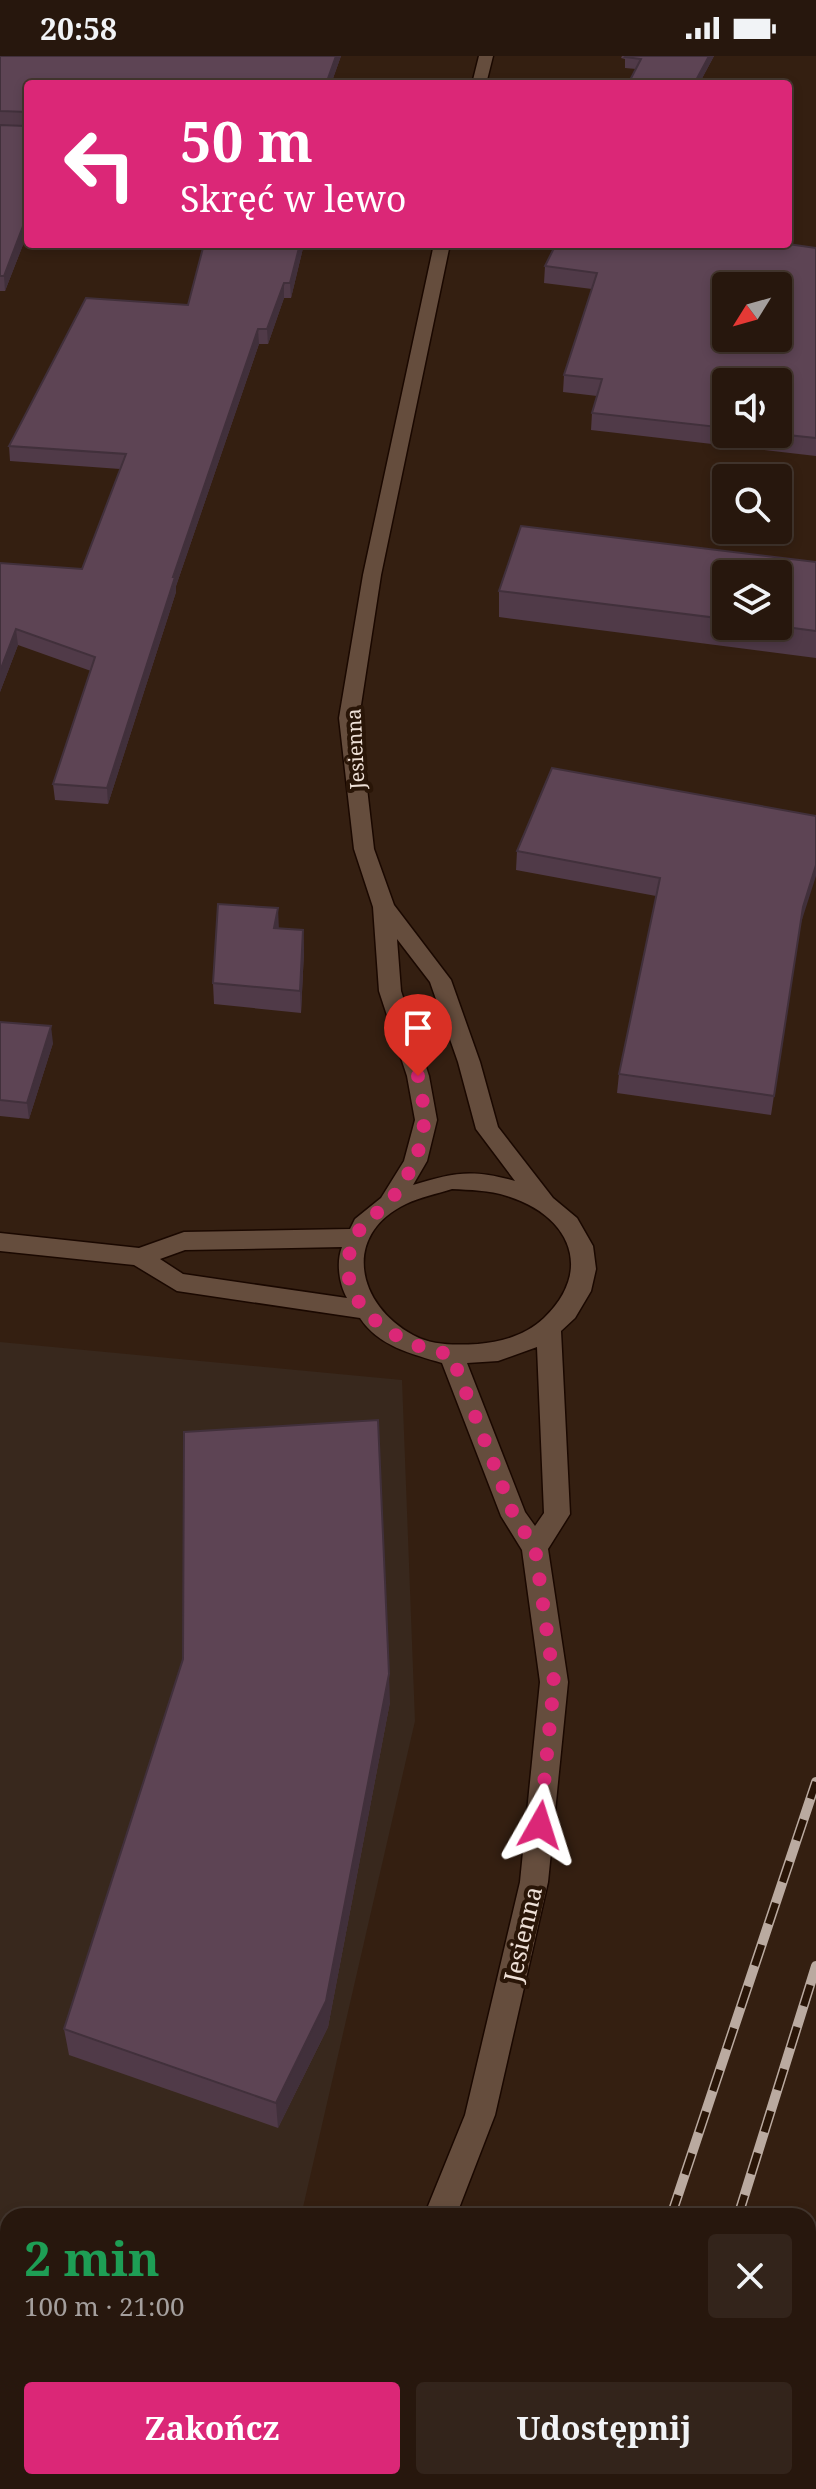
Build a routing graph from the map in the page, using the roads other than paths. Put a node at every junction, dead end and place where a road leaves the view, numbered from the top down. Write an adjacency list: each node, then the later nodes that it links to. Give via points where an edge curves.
1 (486, 56): 2 (street)
2 (480, 80)
3 (441, 248): 4 (street, Jesienna, via 372,575 349,718 364,849)
4 (384, 907): 5 (street, Jesienna, via 390,991 418,1076 426,1120 415,1161); 6 (street, via 440,980 487,1129)
5 (393, 1198): 6 (street, via 431,1184 487,1181); 7 (street, via 370,1216)
6 (547, 1205): 11 (street, via 569,1226 582,1250 584,1276 576,1302)
7 (355, 1238): 9 (street, via 184,1241); 10 (street, via 349,1262 351,1287)
8 (0, 1242): 9 (street)
9 (140, 1257): 10 (street, via 177,1282)
10 (363, 1309): 12 (street, via 406,1342)
11 (549, 1330): 12 (street, via 497,1353); 13 (street, via 557,1514)
12 (451, 1354): 13 (street, Jesienna, via 514,1516)
13 (535, 1548): 14 (street, Jesienna, via 554,1682 534,1882 480,2115)
14 (443, 2208)

